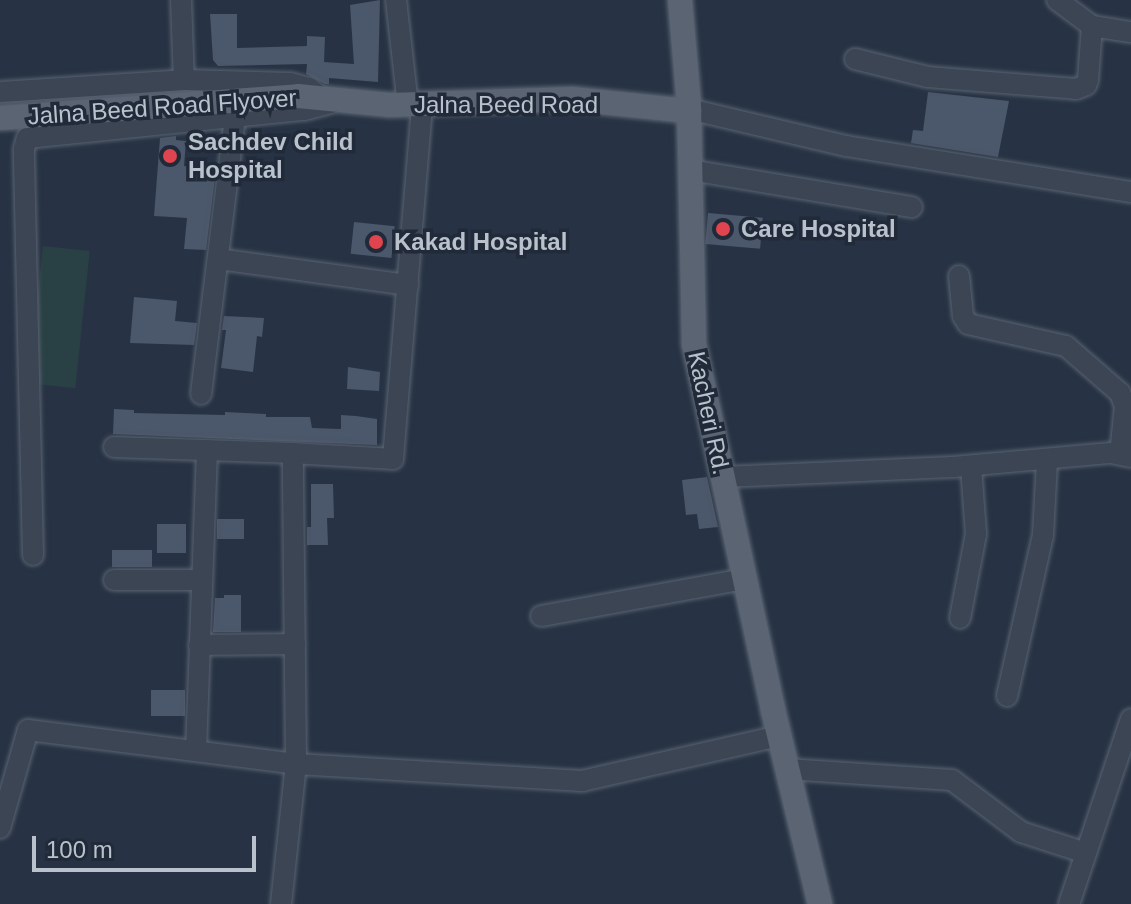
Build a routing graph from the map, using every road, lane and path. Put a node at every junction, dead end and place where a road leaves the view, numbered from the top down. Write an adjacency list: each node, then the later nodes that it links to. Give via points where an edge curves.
1 (181, 0): 8 (street)
2 (396, 0): 11 (street)
3 (680, 0): 12 (main road, Kacheri Rd.)
4 (1057, 0): 5 (street)
5 (1092, 26): 6 (street); 7 (street, via 1088,80 1076,89 928,77)
6 (1131, 32)
7 (855, 59)
8 (184, 80): 9 (street); 10 (street, via 290,83)
9 (0, 92)
10 (332, 99): 11 (main road, Jalna Beed Road); 13 (street, via 314,109); 14 (main road, Jalna Beed Road Flyover, via 275,97)
11 (415, 105): 12 (main road, Jalna Beed Road, via 572,99); 20 (street)
12 (689, 110): 15 (main road, Kacheri Rd.); 16 (street, via 846,146)
13 (235, 117): 18 (street); 29 (street, via 38,135 25,142)
14 (0, 118)
15 (690, 170): 17 (street); 28 (main road, Kacheri Rd., via 694,344)
16 (1131, 192)
17 (912, 207)
18 (218, 259): 20 (street); 21 (street)
19 (959, 276): 25 (street, via 968,324 1066,346 1120,393)
20 (408, 285): 24 (street, via 393,459)
21 (201, 394)
22 (114, 447): 23 (street)
23 (207, 450): 24 (street); 32 (street)
24 (293, 453): 35 (street)
25 (1126, 455): 26 (street)
26 (1047, 460): 27 (street); 37 (street, via 1043,535)
27 (971, 466): 28 (street); 34 (street, via 976,534)
28 (723, 477): 30 (main road, Kacheri Rd.)
29 (33, 555)
30 (745, 579): 33 (street); 39 (main road, Kacheri Rd.)
31 (114, 580): 32 (street)
32 (202, 580): 36 (street)
33 (541, 616)
34 (960, 618)
35 (295, 644): 36 (street); 41 (street)
36 (199, 645): 40 (street)
37 (1007, 696)
38 (1131, 719): 44 (street)
39 (779, 736): 41 (street, via 591,779); 42 (main road, Kacheri Rd.)
40 (196, 751): 41 (street); 43 (street, via 28,730)
41 (296, 764): 45 (street)
42 (787, 769): 44 (street, via 952,780 1021,832); 46 (main road, Kacheri Rd.)
43 (0, 828)
44 (1086, 853): 47 (street)
45 (281, 904)
46 (820, 904)
47 (1069, 904)

